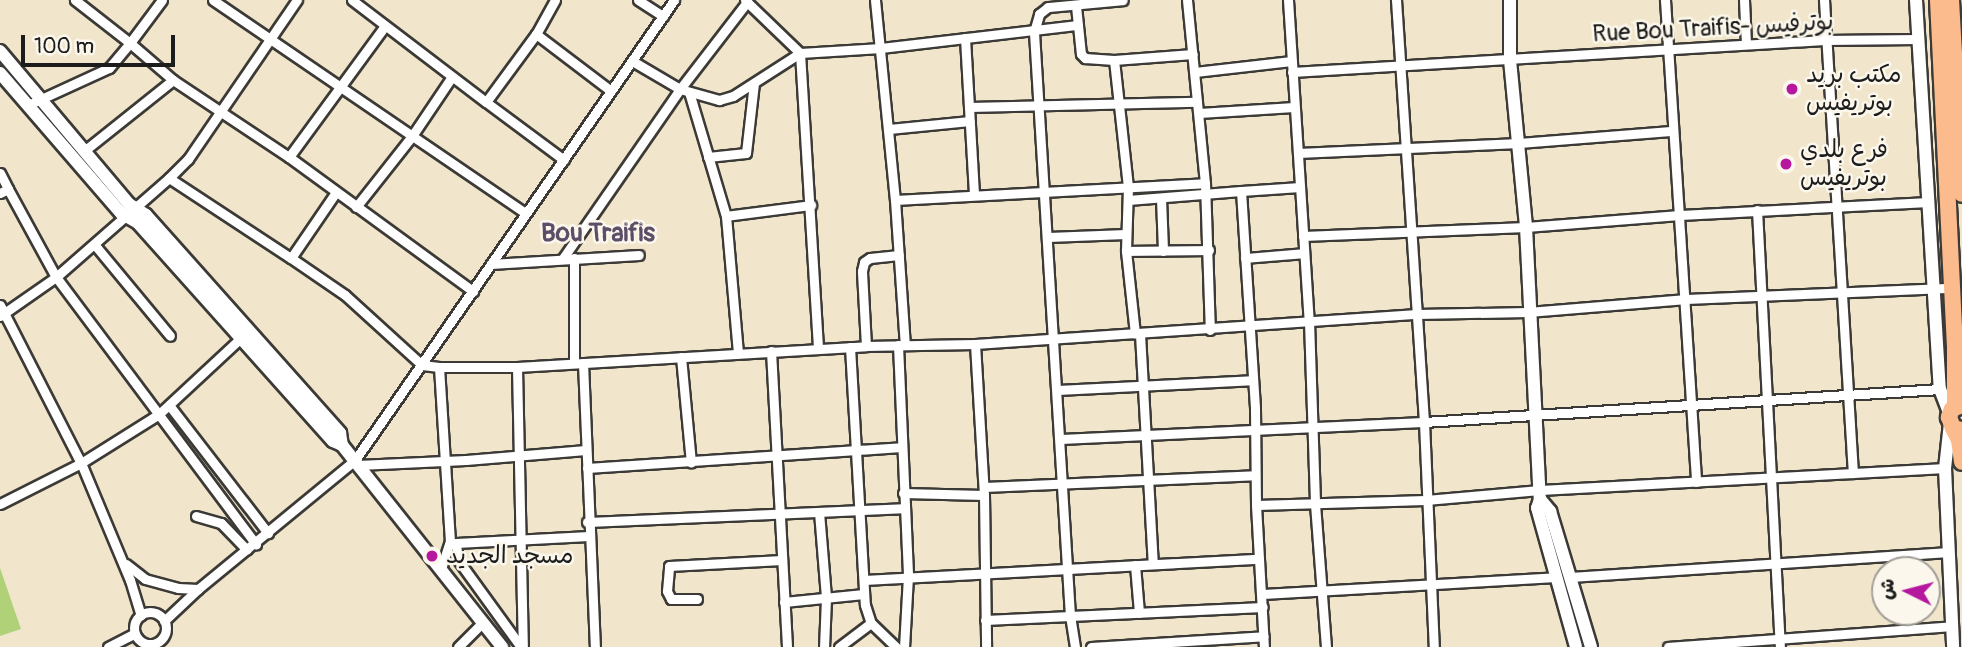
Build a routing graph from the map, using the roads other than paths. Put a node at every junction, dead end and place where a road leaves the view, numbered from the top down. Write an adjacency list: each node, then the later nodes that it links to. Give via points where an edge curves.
1 (75, 0): 32 (street)
2 (162, 0): 32 (street)
3 (213, 0): 28 (street)
4 (298, 0): 28 (street)
5 (352, 0): 25 (street)
6 (555, 0): 27 (street)
7 (638, 0): 23 (street)
8 (674, 0): 23 (street)
9 (875, 0): 34 (street)
10 (1123, 0): 20 (street)
11 (1186, 0): 38 (street)
12 (1288, 0): 41 (street)
13 (1396, 0): 43 (street)
14 (1510, 0): 40 (street)
15 (1665, 0): 35 (street)
16 (1744, 0): 33 (street)
17 (1824, 0): 31 (street)
18 (1916, 0): 30 (street)
19 (746, 1): 37 (street); 53 (street)
20 (1096, 2): 22 (street)
21 (1950, 5): 46 (highway); 117 (highway)
22 (1076, 6): 24 (street); 26 (street, via 1042,10)
23 (663, 16): 42 (street)
24 (1078, 25): 26 (street); 39 (street, via 1085,58)
25 (385, 26): 48 (street); 51 (street)
26 (1034, 32): 29 (street); 60 (street)
27 (536, 34): 52 (street); 55 (street)
28 (271, 37): 51 (street); 62 (street)
29 (965, 38): 34 (street); 59 (street)
30 (1919, 39): 31 (street, Rue Bou Traifis- بوترفيس); 90 (street)
31 (1824, 40): 33 (street, Rue Bou Traifis- بوترفيس); 93 (street)
32 (130, 43): 49 (street); 54 (street, via 110,68)
33 (1746, 44): 35 (street, Rue Bou Traifis- بوترفيس)
34 (881, 48): 37 (street); 65 (street)
35 (1667, 48): 40 (street, Rue Bou Traifis- بوترفيس); 66 (street)
36 (0, 51): 54 (street)
37 (800, 53): 50 (street); 91 (street)
38 (1193, 54): 39 (street); 44 (street)
39 (1114, 60): 58 (street)
40 (1510, 60): 43 (street, Rue Bou Traifis- بوترفيس); 68 (street)
41 (1291, 61): 44 (street); 45 (street)
42 (634, 62): 52 (street); 53 (street)
43 (1402, 67): 45 (street, Rue Bou Traifis- بوترفيس); 69 (street)
44 (1195, 72): 56 (street)
45 (1292, 72): 61 (street)
46 (1958, 72): 84 (highway)
47 (0, 73): 57 (street)
48 (451, 78): 55 (street); 67 (street)
49 (173, 80): 62 (street); 70 (street)
50 (754, 83): 53 (street, via 725,99); 73 (street, via 746,153)
51 (344, 86): 67 (street); 72 (street)
52 (611, 91): 74 (street)
53 (685, 91): 73 (street); 112 (street)
54 (40, 98): 57 (street); 70 (street)
55 (486, 102): 74 (street)
56 (1197, 102): 58 (street); 63 (street)
57 (28, 105): 95 (street, via 121,213)
58 (1119, 105): 60 (street); 78 (street)
59 (969, 107): 60 (street); 64 (street)
60 (1038, 107): 83 (street)
61 (1294, 107): 63 (street); 71 (street)
62 (220, 109): 72 (street); 76 (street, via 188,159)
63 (1199, 113): 77 (street)
64 (970, 121): 65 (street); 85 (street)
65 (889, 129): 88 (street)
66 (1671, 131): 68 (street); 97 (street)
67 (412, 136): 92 (street); 96 (street)
68 (1519, 143): 69 (street); 99 (street)
69 (1407, 147): 71 (street); 100 (street)
70 (84, 151): 95 (street)
71 (1298, 153): 79 (street)
72 (289, 157): 82 (street)
73 (709, 157): 98 (street)
74 (564, 160): 96 (street)
75 (0, 173): 80 (street)
76 (169, 178): 95 (street); 111 (street)
77 (1205, 183): 78 (street); 86 (street)
78 (1128, 187): 83 (street); 89 (street)
79 (1300, 187): 81 (street); 102 (street)
80 (4, 191): 116 (street)
81 (1241, 191): 86 (street); 114 (street)
82 (336, 192): 92 (street); 111 (street)
83 (1044, 192): 85 (street); 103 (street)
84 (1962, 194)
85 (974, 195): 88 (street)
86 (1205, 195): 87 (street); 105 (street)
87 (1161, 198): 89 (street); 107 (street)
88 (895, 200): 110 (street)
89 (1128, 200): 101 (street)
90 (1929, 202): 93 (street); 118 (street)
91 (811, 205): 98 (street); 137 (street)
92 (356, 207): 119 (street)
93 (1835, 207): 94 (street); 120 (street)
94 (1757, 210): 97 (street); 121 (street)
95 (132, 212): 104 (street); 129 (street)
96 (524, 212): 115 (street)
97 (1680, 215): 99 (street); 122 (street)
98 (726, 216): 139 (street)
99 (1526, 227): 100 (street); 124 (street)
100 (1410, 229): 102 (street); 125 (street)
101 (1126, 234): 103 (street); 106 (street)
102 (1303, 236): 108 (street)
103 (1048, 237): 132 (street)
104 (94, 244): 116 (street); 131 (street)
105 (1209, 250): 107 (street); 128 (street)
106 (1126, 251): 107 (street); 130 (street)
107 (1163, 251)
108 (1304, 253): 114 (street); 126 (street)
109 (639, 254): 113 (street)
110 (899, 255): 134 (street); 135 (street, via 864,262)
111 (291, 258): 142 (street, via 345,295)
112 (563, 258): 113 (street); 115 (street)
113 (574, 258): 141 (street)
114 (1245, 258): 127 (street)
115 (491, 264): 119 (street)
116 (56, 277): 123 (street); 154 (street)
117 (1952, 288): 118 (street); 155 (highway)
118 (1934, 290): 120 (street); 147 (street)
119 (473, 291): 142 (street)
120 (1840, 293): 121 (street); 149 (street)
121 (1764, 296): 122 (street); 150 (street)
122 (1686, 299): 124 (street); 152 (street)
123 (1, 312): 169 (street)
124 (1528, 312): 125 (street); 153 (street)
125 (1417, 314): 126 (street); 156 (street)
126 (1309, 321): 127 (street); 157 (street)
127 (1247, 327): 128 (street); 145 (street)
128 (1210, 330): 130 (street)
129 (246, 334): 151 (street); 167 (street, via 333,441)
130 (1137, 334): 132 (street); 146 (street)
131 (170, 336)
132 (1053, 338): 133 (street); 148 (street)
133 (975, 344): 134 (street); 179 (street)
134 (901, 345): 135 (street); 161 (street)
135 (866, 346): 136 (street)
136 (850, 347): 137 (street); 163 (street)
137 (818, 348): 138 (street)
138 (771, 351): 139 (street); 165 (street)
139 (738, 353): 140 (street)
140 (681, 357): 141 (street); 170 (street)
141 (578, 363): 143 (street); 162 (street)
142 (422, 365): 144 (street); 167 (street)
143 (517, 367): 144 (street); 164 (street)
144 (439, 368): 166 (street)
145 (1252, 380): 146 (street); 158 (street)
146 (1142, 385): 148 (street); 159 (street)
147 (1940, 389): 149 (street); 155 (street)
148 (1057, 390): 160 (street)
149 (1849, 395): 150 (street); 173 (street)
150 (1768, 401): 152 (street); 175 (street)
151 (169, 405): 154 (street); 192 (street)
152 (1690, 405): 153 (street); 178 (street)
153 (1534, 413): 156 (street); 181 (street)
154 (159, 414): 169 (street); 195 (street)
155 (1955, 418): 168 (highway); 172 (street)
156 (1424, 422): 157 (street); 182 (street)
157 (1311, 426): 158 (street); 184 (street)
158 (1253, 429): 159 (street); 174 (street)
159 (1146, 435): 160 (street); 176 (street)
160 (1060, 439): 177 (street)
161 (901, 447): 163 (street); 180 (street)
162 (586, 450): 164 (street); 171 (street)
163 (858, 451): 165 (street); 187 (street)
164 (517, 457): 166 (street); 194 (street)
165 (778, 458): 170 (street); 189 (street)
166 (446, 461): 167 (street); 204 (street, via 450,541)
167 (357, 462): 192 (street); 204 (street)
168 (1962, 462)
169 (81, 463): 183 (street); 199 (street)
170 (691, 463): 171 (street)
171 (587, 468): 191 (street)
172 (1944, 468): 173 (street); 197 (street)
173 (1853, 473): 175 (street)
174 (1255, 475): 176 (street); 185 (street)
175 (1772, 478): 178 (street); 203 (street)
176 (1149, 479): 177 (street); 201 (street)
177 (1063, 482): 179 (street); 205 (street)
178 (1696, 482): 181 (street)
179 (984, 491): 180 (street); 206 (street)
180 (904, 493): 186 (street)
181 (1540, 494): 182 (street); 208 (street, via 1537,508); 209 (street)
182 (1426, 500): 184 (street); 211 (street)
183 (0, 504)
184 (1315, 504): 185 (street); 213 (street)
185 (1256, 505): 198 (street)
186 (904, 508): 187 (street); 207 (street)
187 (859, 510): 188 (street); 210 (street)
188 (819, 512): 189 (street); 217 (street)
189 (780, 514): 191 (street); 200 (street)
190 (196, 516): 196 (street, via 221,523)
191 (587, 522): 193 (street)
192 (268, 533): 195 (street)
193 (589, 536): 194 (street); 237 (street)
194 (520, 540): 236 (street); 236 (street, via 458,541 455,545 458,560)
195 (256, 544): 196 (street)
196 (247, 550): 212 (street)
197 (1948, 552): 203 (street); 227 (street)
198 (1258, 559): 201 (street); 215 (street)
199 (122, 560): 212 (street, via 145,579); 221 (street)
200 (782, 560): 216 (street, via 669,566 667,591 671,599); 218 (street)
201 (1153, 564): 202 (street)
202 (1135, 565): 205 (street); 220 (street)
203 (1775, 565): 209 (street); 230 (street)
204 (441, 568): 225 (street)
205 (1067, 568): 206 (street); 222 (street)
206 (985, 572): 207 (street); 223 (street)
207 (908, 576): 210 (street); 242 (street)
208 (1556, 577): 211 (street); 249 (street)
209 (1571, 577): 250 (street)
210 (864, 580): 214 (street)
211 (1432, 586): 213 (street); 248 (street)
212 (198, 589): 224 (street)
213 (1322, 592): 215 (street); 247 (street)
214 (864, 594): 217 (street); 226 (street)
215 (1263, 594): 219 (street)
216 (697, 598)
217 (825, 598): 218 (street); 239 (street)
218 (784, 602): 238 (street)
219 (1263, 607): 220 (street); 229 (street)
220 (1139, 612): 222 (street)
221 (141, 615): 224 (street, via 152,612); 228 (street)
222 (1070, 616): 223 (street); 244 (street)
223 (985, 620): 243 (street)
224 (164, 621): 231 (street)
225 (482, 623): 234 (street); 235 (street)
226 (871, 623): 240 (street); 241 (street)
227 (1951, 626): 230 (street); 252 (street)
228 (135, 634): 231 (street, via 141,641); 233 (street)
229 (1264, 636): 232 (street); 246 (street)
230 (1780, 644): 251 (street)
231 (157, 645)
232 (1162, 645): 245 (street)
233 (108, 647)
234 (458, 647)
235 (502, 647)
236 (522, 647)
237 (595, 647)
238 (787, 647)
239 (824, 647)
240 (839, 647)
241 (896, 647)
242 (904, 647)
243 (986, 647)
244 (1075, 647)
245 (1091, 647)
246 (1264, 647)
247 (1326, 647)
248 (1434, 647)
249 (1576, 647)
250 (1591, 647)
251 (1668, 647)
252 (1953, 647)

